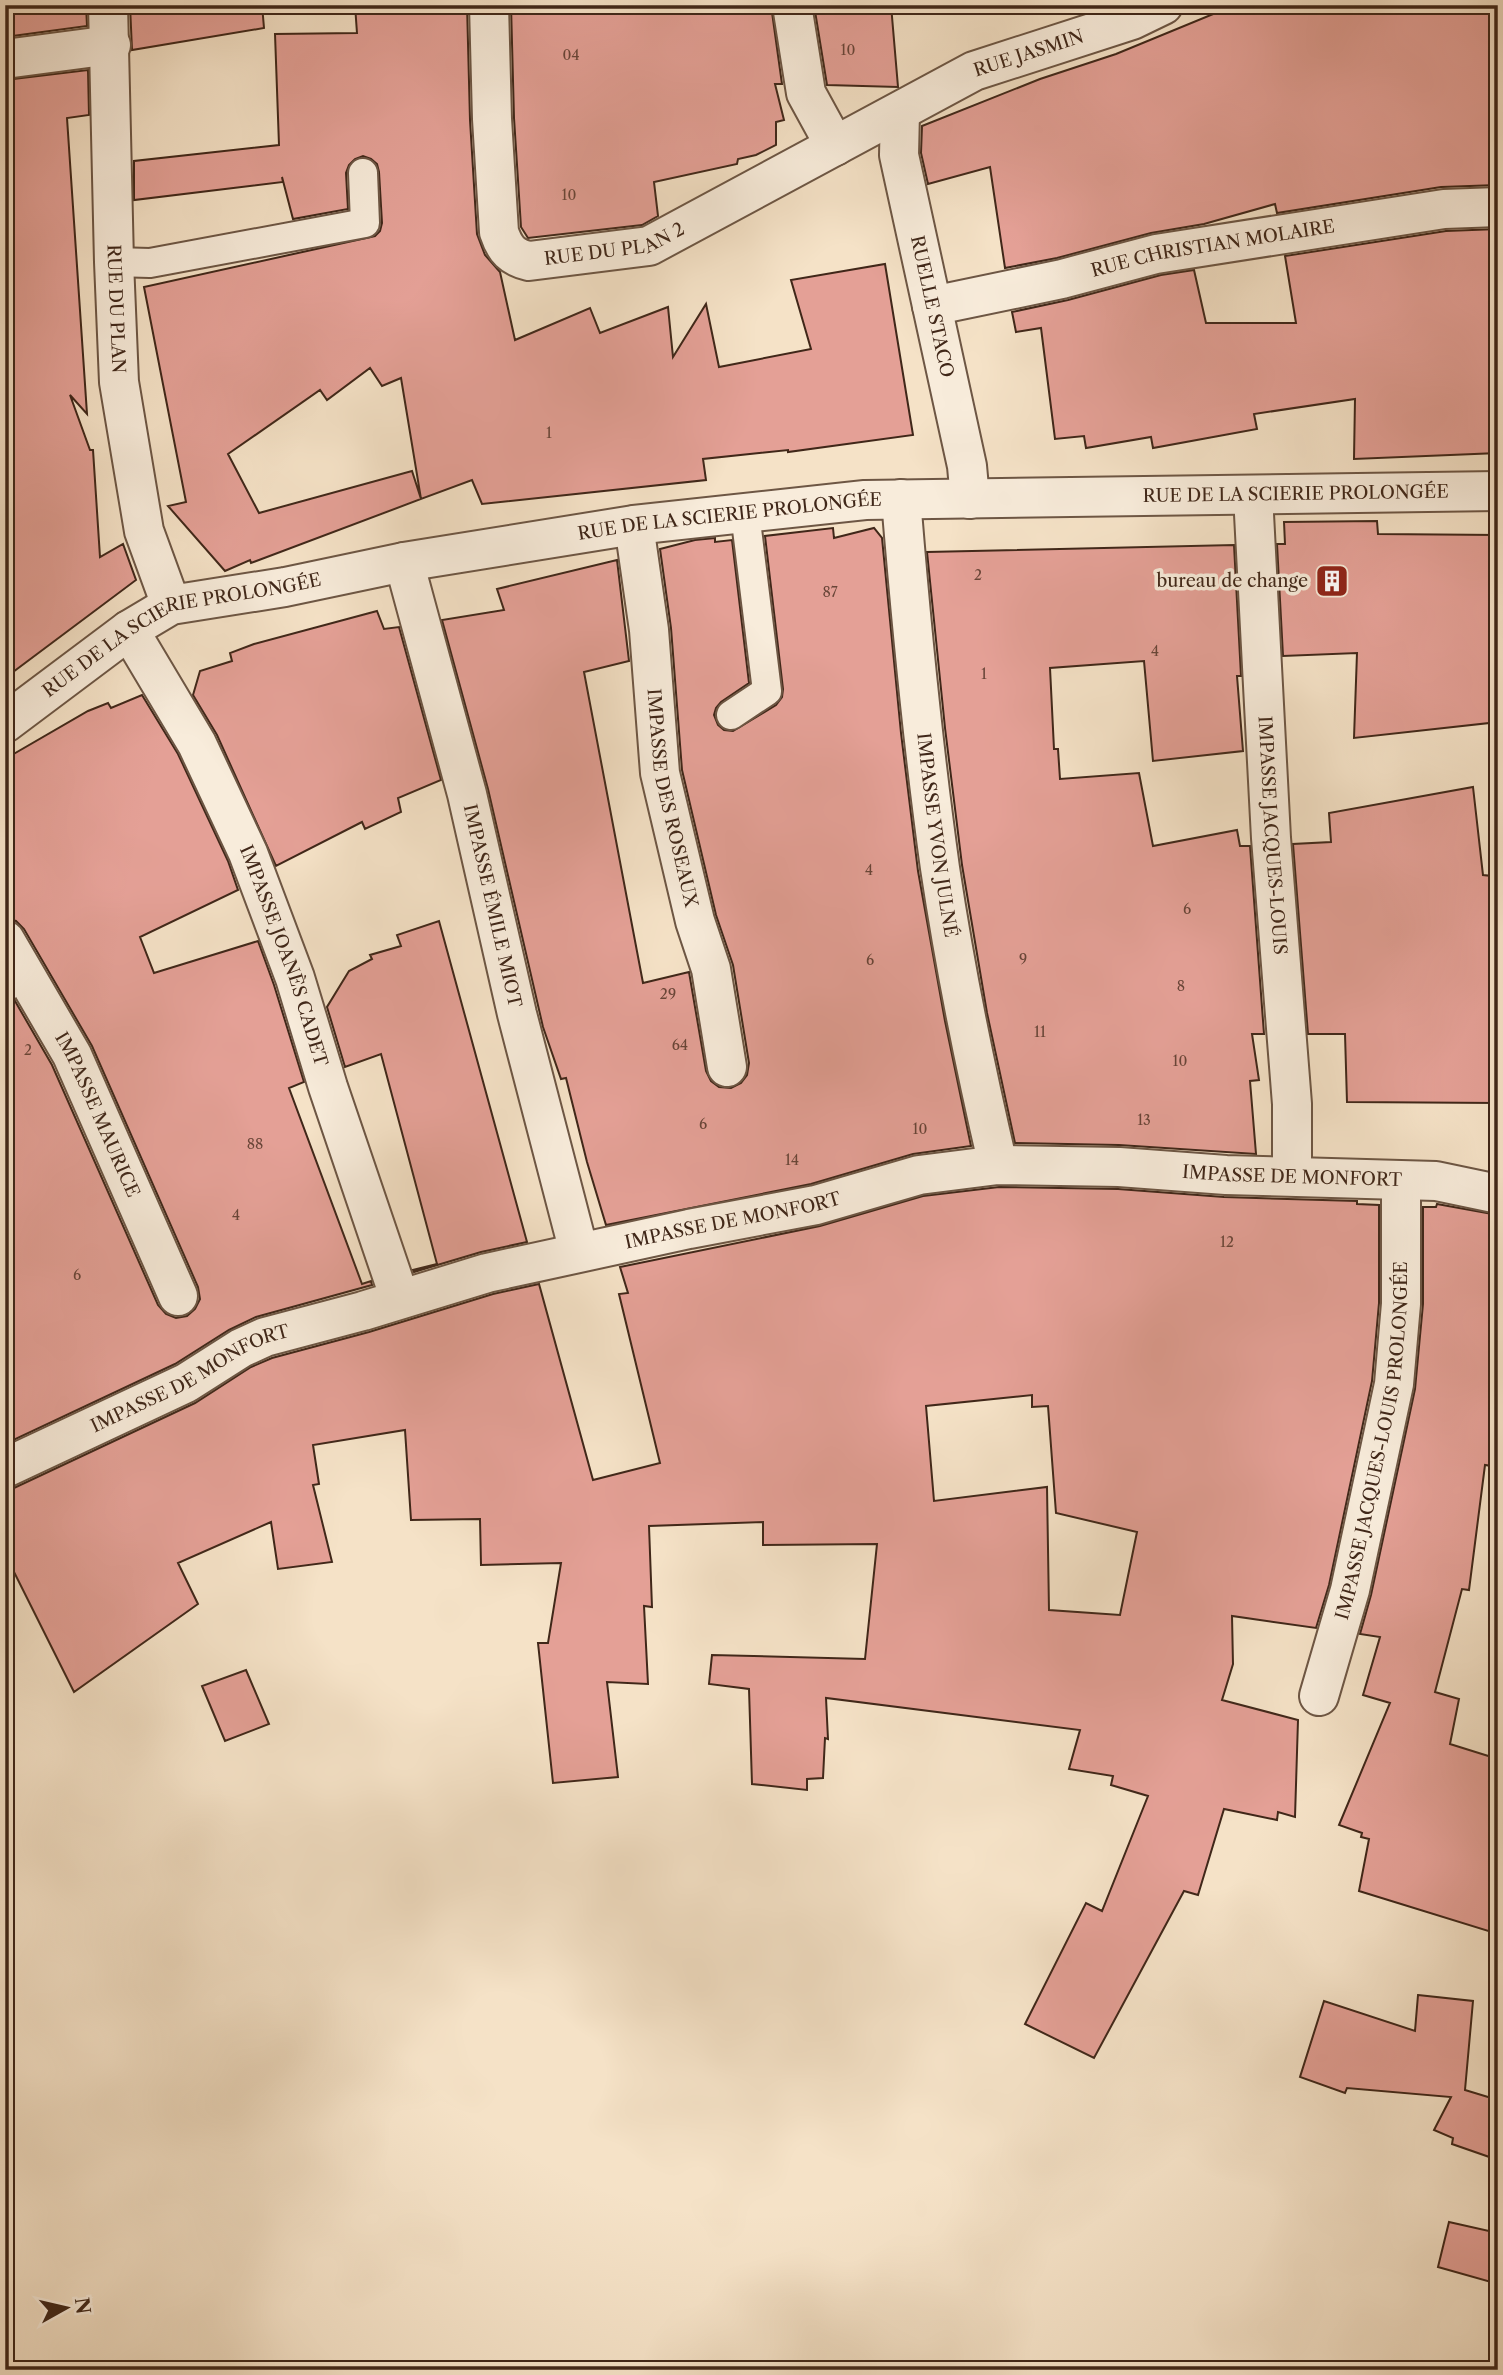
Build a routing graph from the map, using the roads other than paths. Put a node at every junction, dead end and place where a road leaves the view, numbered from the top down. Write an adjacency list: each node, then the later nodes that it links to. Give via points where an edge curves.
1 (108, 5): 5 (street, RUE DU PLAN)
2 (489, 5): 8 (street, RUE DU PLAN 2, via 499,232 514,257 530,261 649,246)
3 (792, 5): 8 (street, via 806,93)
4 (1163, 5): 7 (street, RUE JASMIN, via 1132,20 974,71)
5 (111, 45): 6 (street); 11 (street, RUE DU PLAN)
6 (5, 58)
7 (900, 112): 8 (street, RUE DU PLAN 2); 12 (street, RUELLE STACO, via 899,155)
8 (835, 146)
9 (363, 173): 11 (lane, via 365,223 150,263)
10 (1498, 208): 12 (street, RUE CHRISTIAN MOLAIRE, via 1444,209 1156,254)
11 (114, 262): 20 (street, RUE DU PLAN, via 119,382 130,457 144,531)
12 (932, 306): 16 (street, RUELLE STACO)
13 (1498, 491): 14 (street, RUE DE LA SCIERIE PROLONGÉE)
14 (1253, 495): 16 (street, RUE DE LA SCIERIE PROLONGÉE); 27 (street, IMPASSE JACQUES-LOUIS, via 1271,838 1292,1104)
15 (901, 499): 16 (street, RUE DE LA SCIERIE PROLONGÉE); 17 (street, RUE DE LA SCIERIE PROLONGÉE); 26 (street, IMPASSE YVON JULNÉ, via 916,675 941,870)
16 (970, 499)
17 (745, 513): 18 (street, RUE DE LA SCIERIE PROLONGÉE); 22 (lane, via 766,691)
18 (634, 524): 19 (street, RUE DE LA SCIERIE PROLONGÉE); 25 (street, IMPASSE DES ROSEAUX, via 649,630 660,773 711,969)
19 (404, 562): 20 (street, RUE DE LA SCIERIE PROLONGÉE); 30 (street, IMPASSE ÉMILE MIOT, via 467,794 517,1014)
20 (171, 605): 21 (street, RUE DE LA SCIERIE PROLONGÉE)
21 (129, 630): 23 (street, RUE DE LA SCIERIE PROLONGÉE); 32 (street, IMPASSE JOANÈS CADET, via 197,744 247,853 295,978)
22 (731, 715)
23 (5, 723)
24 (12, 966): 31 (street, IMPASSE MAURICE, via 72,1055)
25 (727, 1067)
26 (998, 1165): 27 (street, IMPASSE DE MONFORT); 30 (street, IMPASSE DE MONFORT, via 919,1175 816,1205)
27 (1292, 1176): 28 (street, IMPASSE DE MONFORT)
28 (1401, 1181): 29 (street, IMPASSE DE MONFORT, via 1436,1181); 34 (street, IMPASSE JACQUES-LOUIS PROLONGÉE, via 1401,1304 1394,1384 1350,1590)
29 (1498, 1194)
30 (579, 1252): 32 (street, IMPASSE DE MONFORT)
31 (178, 1296)
32 (400, 1299): 33 (street, IMPASSE DE MONFORT, via 265,1337 186,1382)
33 (5, 1468)
34 (1320, 1696)

